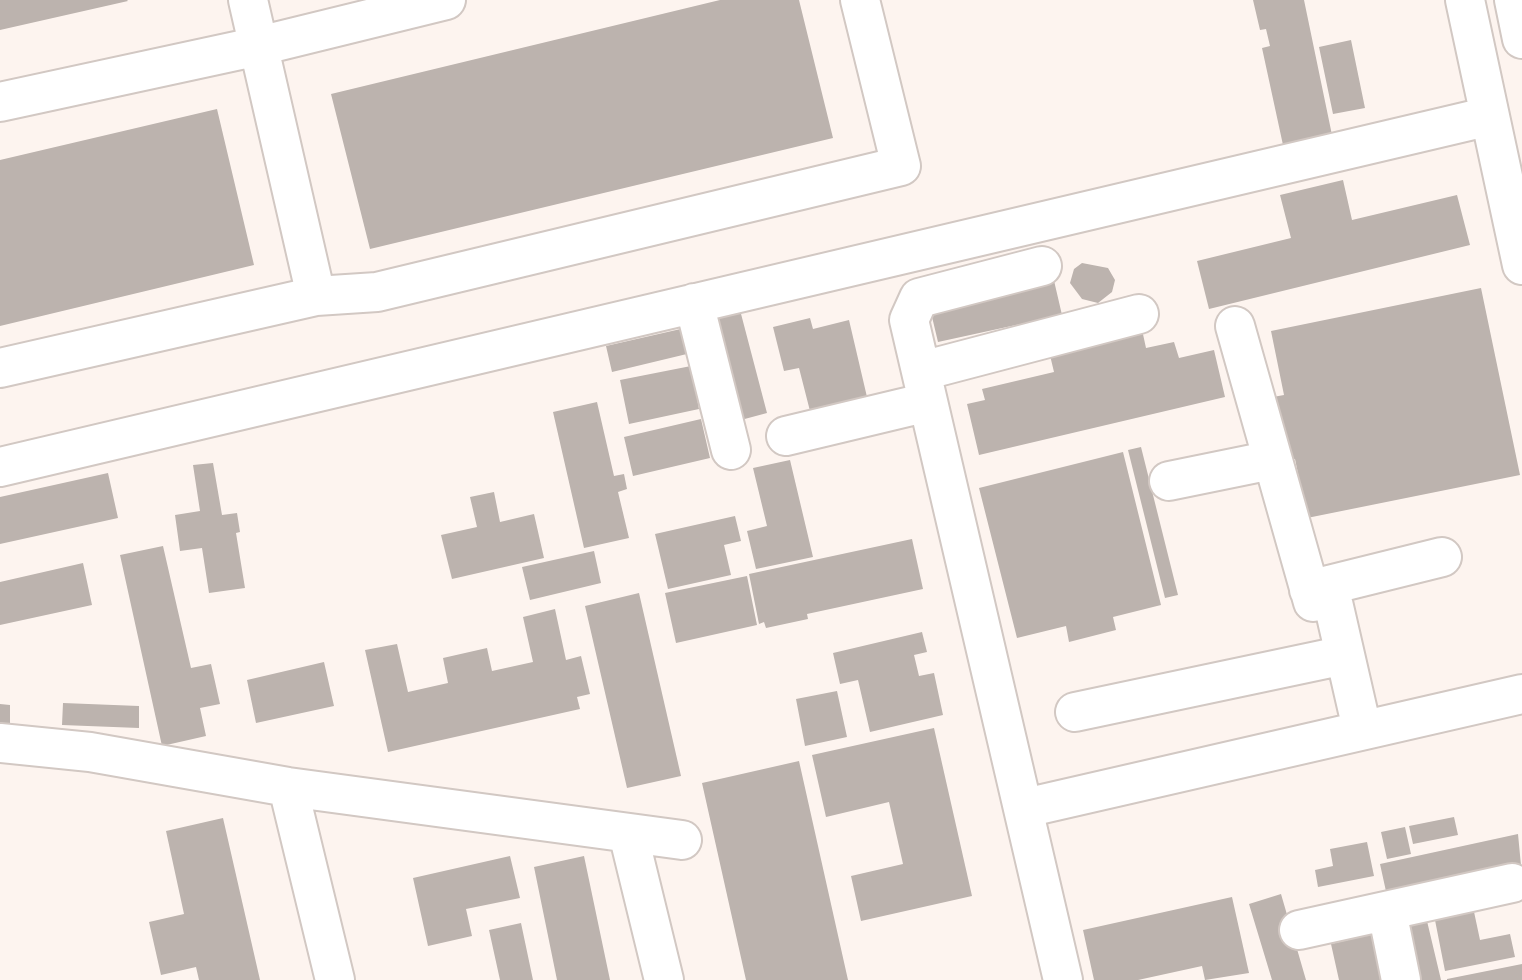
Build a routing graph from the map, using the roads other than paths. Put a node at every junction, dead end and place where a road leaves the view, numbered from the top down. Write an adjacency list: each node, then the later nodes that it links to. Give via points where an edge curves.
1 (248, 0): 7 (street)
2 (446, 0): 7 (street)
3 (860, 0): 12 (street, via 901,166 377,292)
4 (1465, 0): 9 (street)
5 (1514, 0): 6 (street)
6 (1522, 39)
7 (258, 46): 8 (street); 12 (street)
8 (0, 102)
9 (1490, 116): 10 (street); 13 (street)
10 (1522, 265)
11 (1042, 266): 17 (street, via 919,298 909,320)
12 (316, 296): 16 (street)
13 (694, 303): 19 (street); 21 (street)
14 (1139, 314): 17 (street)
15 (1235, 326): 20 (street)
16 (0, 368)
17 (925, 386): 18 (street); 31 (street)
18 (786, 436)
19 (731, 450)
20 (1272, 460): 22 (street); 24 (street)
21 (0, 467)
22 (1169, 481)
23 (1442, 557): 24 (street)
24 (1318, 597): 25 (street)
25 (1345, 655): 27 (street); 28 (street)
26 (1522, 694): 28 (street)
27 (1075, 712)
28 (1362, 729): 31 (street)
29 (0, 743): 30 (street, via 90,752)
30 (288, 787): 32 (street); 37 (street)
31 (1025, 808): 39 (street)
32 (628, 833): 33 (street); 38 (street)
33 (682, 840)
34 (1512, 883): 35 (street)
35 (1387, 911): 36 (street); 40 (street)
36 (1298, 930)
37 (334, 980)
38 (664, 980)
39 (1063, 980)
40 (1402, 980)

